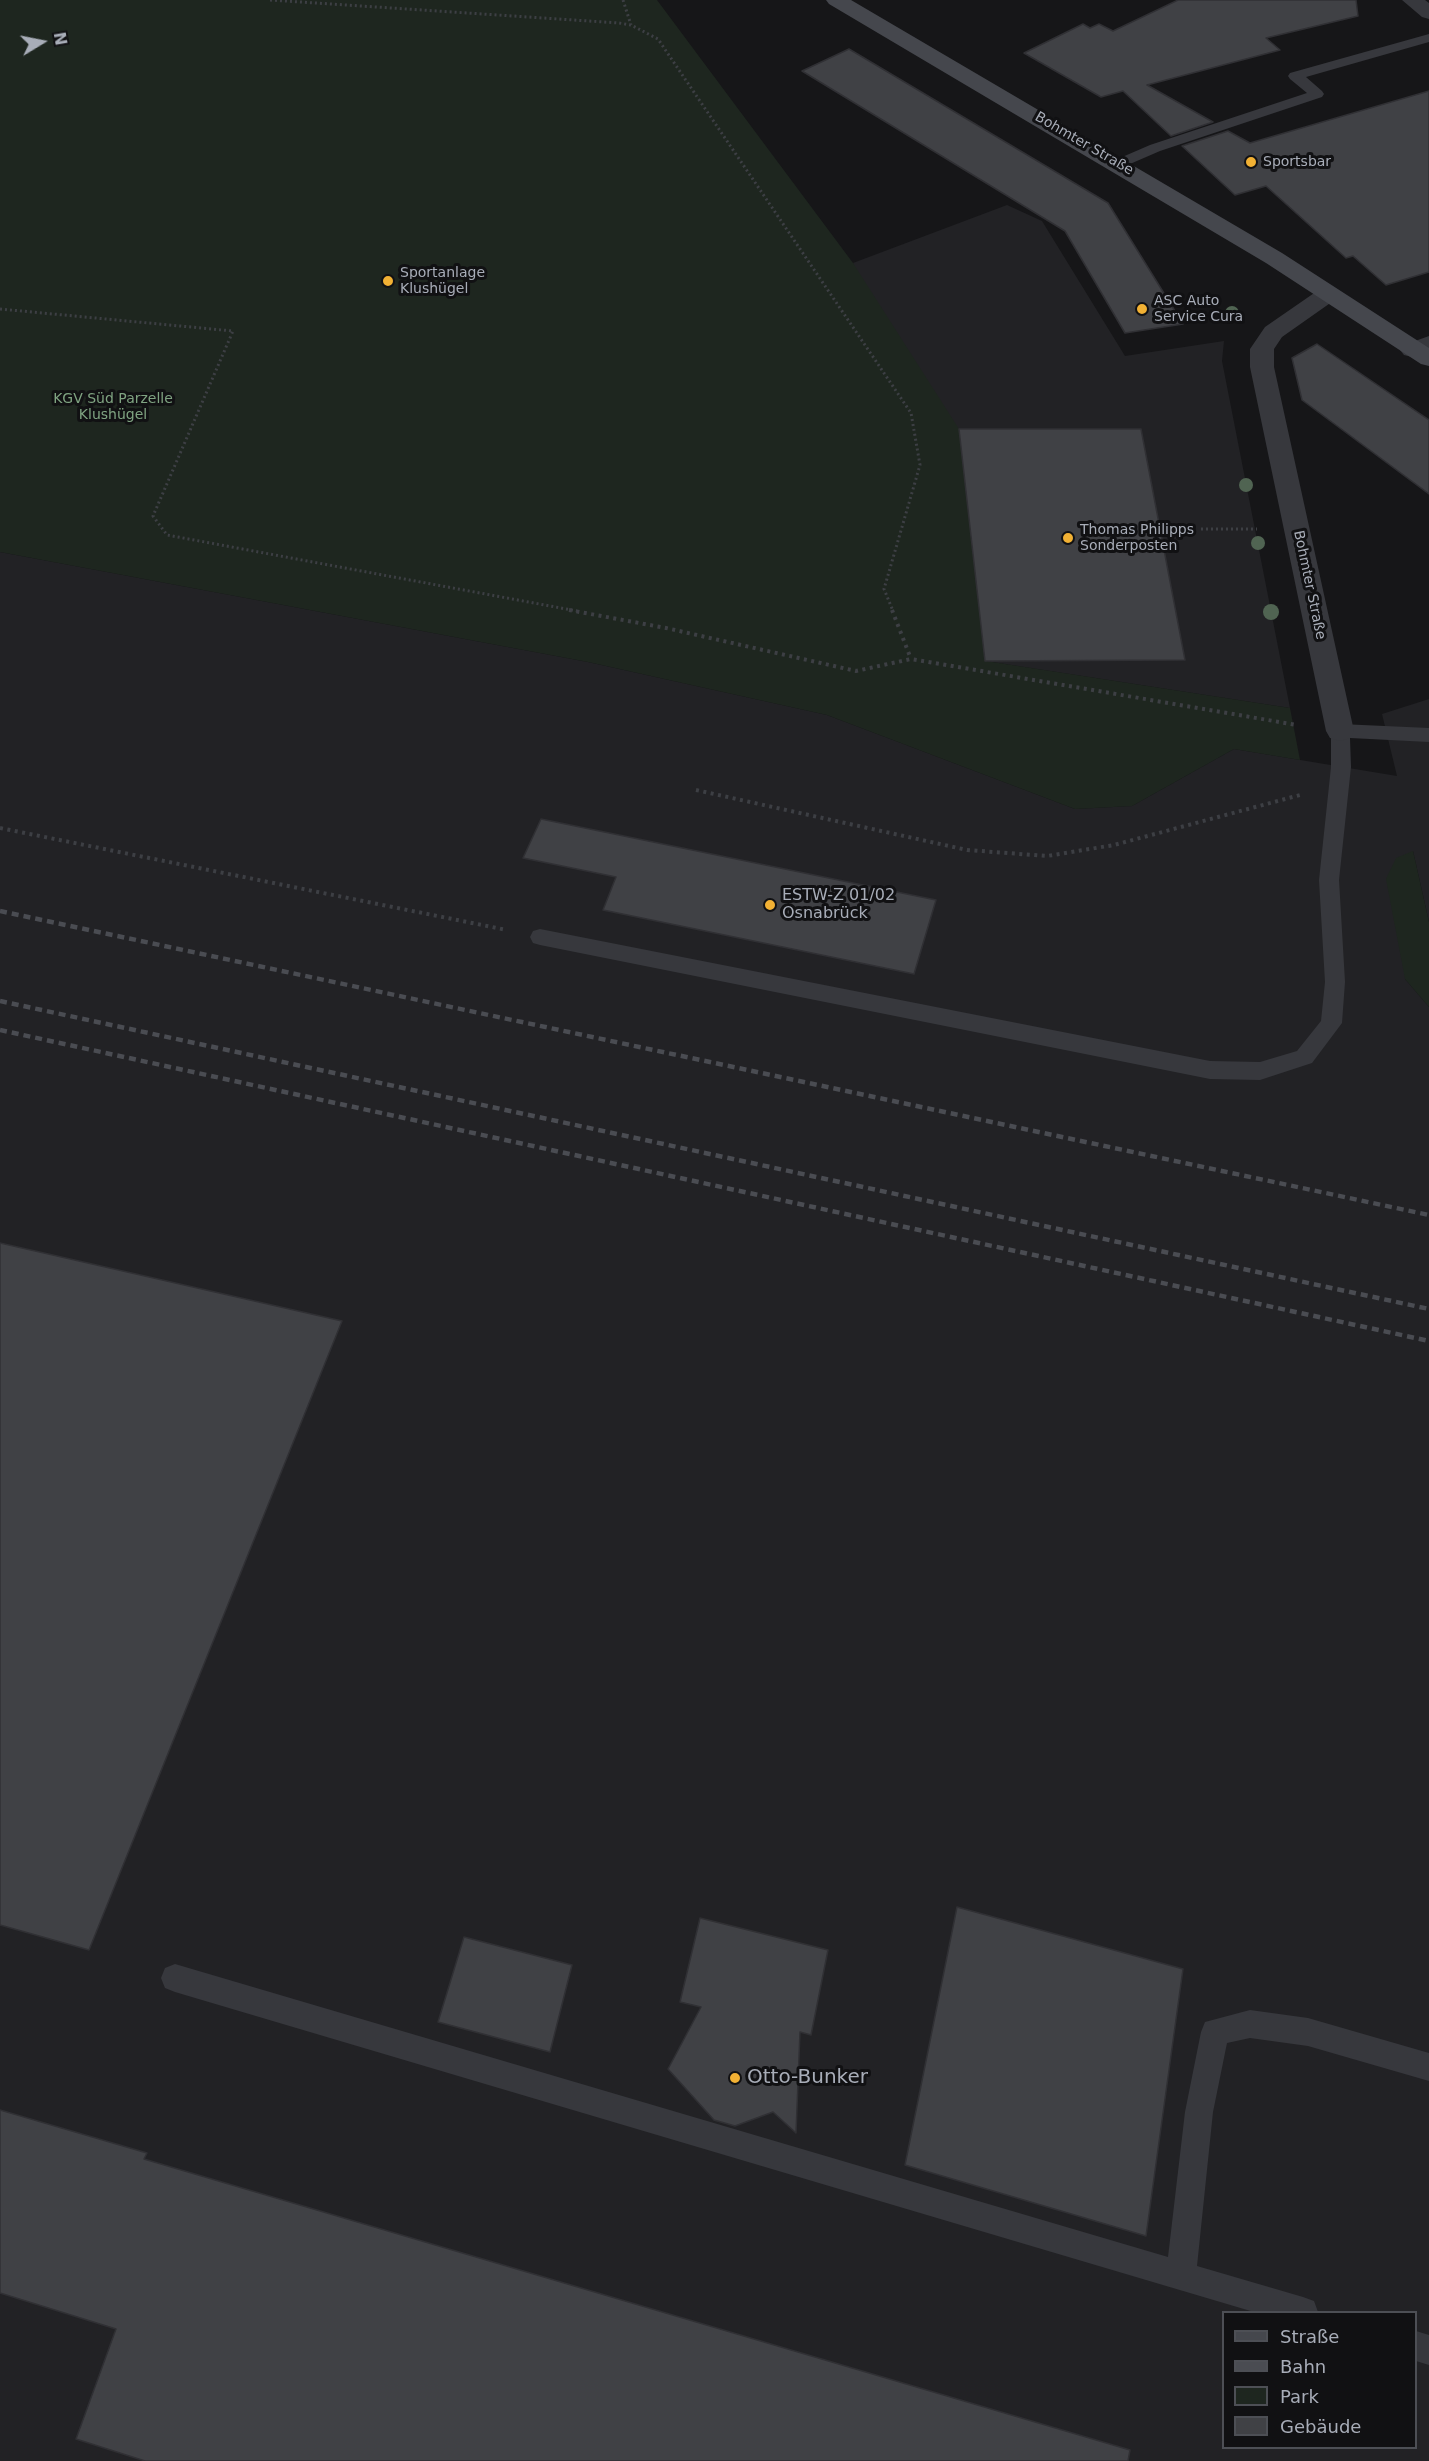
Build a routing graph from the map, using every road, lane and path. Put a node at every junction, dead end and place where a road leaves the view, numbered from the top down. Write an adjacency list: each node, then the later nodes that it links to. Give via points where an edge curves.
1 (270, 0): 4 (path)
2 (622, 0): 4 (path)
3 (836, 0): 6 (main road, Bohmter Straße)
4 (631, 25): 12 (path, via 658,39 911,413 920,465 884,589)
5 (1429, 38): 6 (lane, via 1295,76 1317,94)
6 (1118, 164): 7 (main road, Bohmter Straße)
7 (1328, 294): 9 (main road, Bohmter Straße); 13 (street, Bohmter Straße, via 1273,332 1262,349 1262,367)
8 (0, 309): 12 (path, via 233,331 153,516 167,535 666,628 856,671)
9 (1425, 355)
10 (1201, 529): 11 (path)
11 (1263, 529)
12 (911, 658): 13 (path)
13 (1340, 730): 14 (lane); 15 (lane)
14 (1429, 735)
15 (1338, 784): 16 (path, via 1114,845 1047,856 967,850); 18 (lane, via 1329,880 1335,982 1331,1023 1304,1057 1260,1071 1210,1070)
16 (696, 790)
17 (0, 828): 18 (path)
18 (540, 936)
19 (176, 1978): 21 (lane)
20 (1429, 2067): 21 (lane, via 1308,2032 1250,2025 1215,2032 1199,2112)
21 (1181, 2277): 22 (lane)
22 (1296, 2311)

